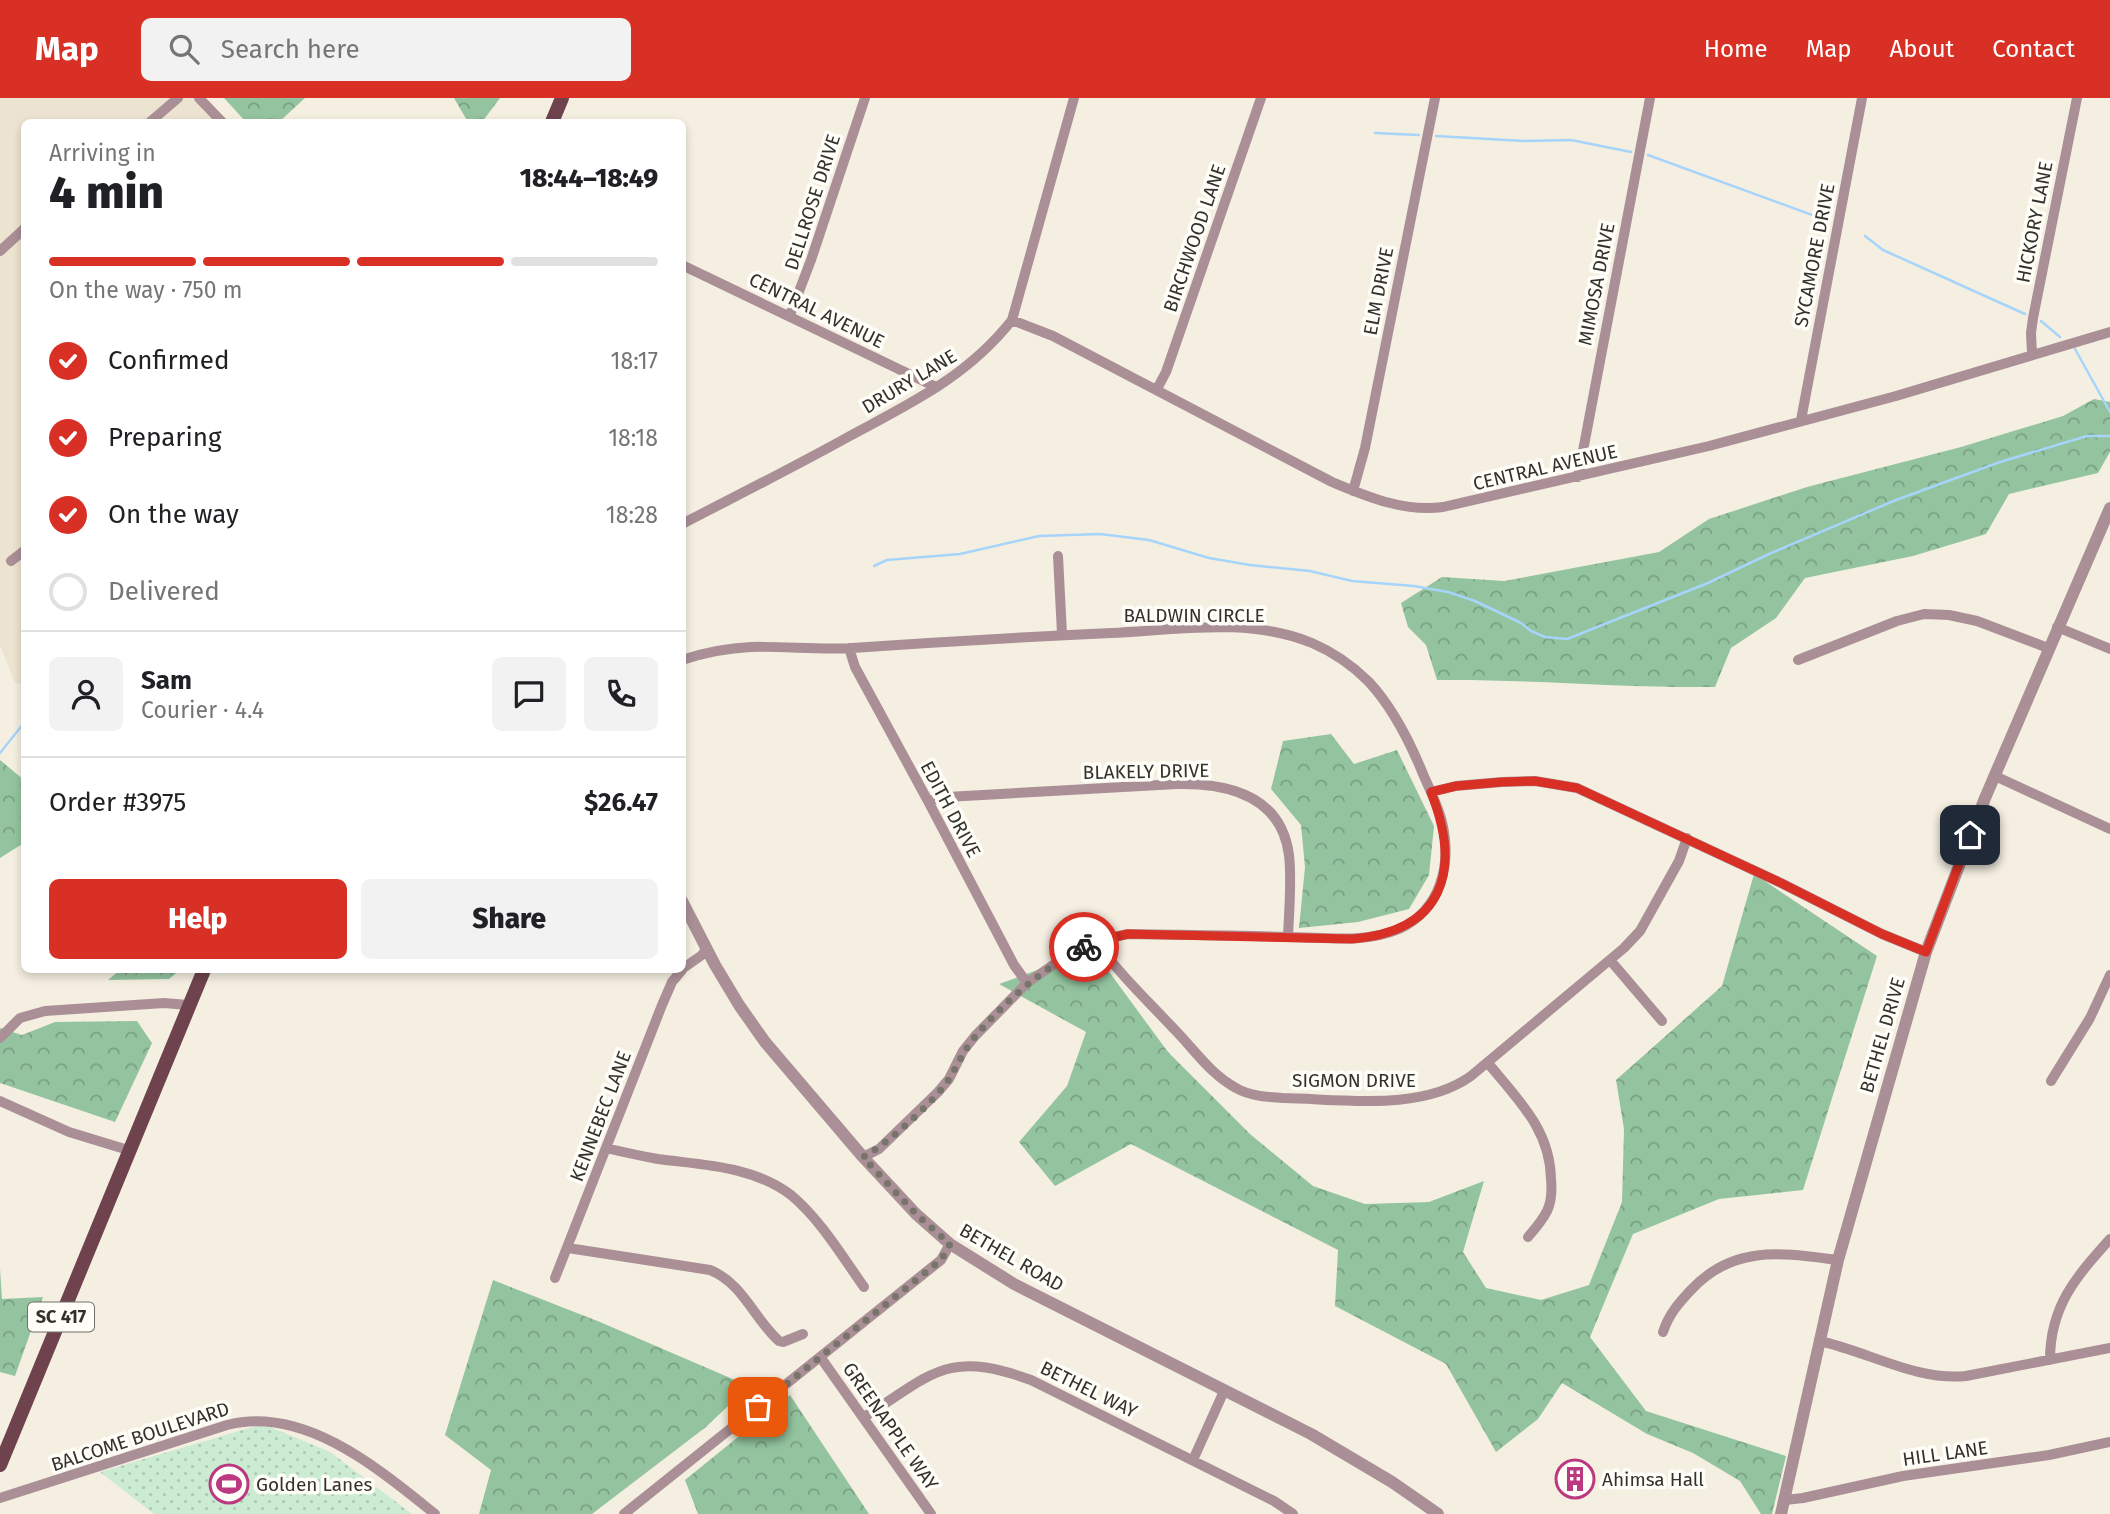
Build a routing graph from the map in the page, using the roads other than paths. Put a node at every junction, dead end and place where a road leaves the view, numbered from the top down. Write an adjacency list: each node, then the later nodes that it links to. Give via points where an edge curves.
1 (178, 98): 11 (street)
2 (199, 98): 12 (street)
3 (562, 98): 13 (main road)
4 (864, 98): 17 (street, DELLROSE DRIVE)
5 (1074, 98): 18 (street, DRURY LANE)
6 (1261, 98): 22 (street, BIRCHWOOD LANE)
7 (1436, 98): 25 (street, ELM DRIVE)
8 (1650, 98): 24 (street, MIMOSA DRIVE)
9 (1862, 98): 23 (street, SYCAMORE DRIVE)
10 (2077, 98): 20 (street, HICKORY LANE, via 2033,318)
11 (154, 119)
12 (219, 119)
13 (553, 119)
14 (21, 232): 15 (street)
15 (0, 251)
16 (686, 266): 17 (street, CENTRAL AVENUE)
17 (790, 316): 21 (street, CENTRAL AVENUE)
18 (1012, 320): 21 (street, DRURY LANE, via 971,365); 22 (street, CENTRAL AVENUE)
19 (2110, 332): 20 (street, CENTRAL AVENUE)
20 (2032, 354): 23 (street, CENTRAL AVENUE)
21 (936, 387): 27 (street, DRURY LANE)
22 (1157, 389): 25 (street, CENTRAL AVENUE)
23 (1801, 420): 24 (street, CENTRAL AVENUE)
24 (1578, 477): 25 (street, CENTRAL AVENUE, via 1434,508 1391,504)
25 (1353, 491)
26 (2110, 508): 31 (street, BETHEL DRIVE)
27 (686, 522)
28 (21, 553): 30 (street)
29 (1058, 556): 32 (street)
30 (11, 561)
31 (2057, 627): 34 (street, BETHEL DRIVE); 35 (street)
32 (1062, 634): 33 (street, BALDWIN CIRCLE); 39 (street, BALDWIN CIRCLE, via 1245,629 1281,633 1314,644 1352,667 1380,696 1408,739)
33 (849, 648): 36 (street, BALDWIN CIRCLE, via 748,647); 40 (street, EDITH DRIVE)
34 (2048, 648): 37 (street, via 1977,621 1924,614); 38 (street, BETHEL DRIVE)
35 (2110, 649)
36 (686, 659)
37 (1798, 660)
38 (1995, 776): 41 (street); 47 (street, BETHEL DRIVE)
39 (1431, 792): 42 (street, via 1502,782 1558,784 1595,795); 44 (street, BALDWIN CIRCLE, via 1443,825 1446,858 1437,895 1420,915 1373,937)
40 (928, 801): 44 (street, BLAKELY DRIVE, via 1177,784 1238,791 1269,811 1285,838 1290,866); 53 (street, EDITH DRIVE)
41 (2110, 829)
42 (1687, 838): 47 (street); 48 (street, SIGMON DRIVE, via 1647,921)
43 (686, 909): 46 (street, BETHEL ROAD)
44 (1288, 937): 45 (street, BALDWIN CIRCLE, via 1128,934)
45 (1096, 941): 53 (street, BALDWIN CIRCLE); 57 (street, SIGMON DRIVE, via 1116,970 1204,1062 1226,1082 1248,1093 1283,1098 1416,1099 1454,1087)
46 (706, 948): 49 (street, KENNEBEC LANE); 62 (street, BETHEL ROAD, via 765,1042)
47 (1926, 952): 67 (street, BETHEL DRIVE)
48 (1610, 960): 55 (street); 57 (street, SIGMON DRIVE)
49 (686, 966)
50 (203, 973): 54 (main road, SC 417)
51 (679, 973): 60 (street, KENNEBEC LANE)
52 (2110, 975): 58 (street)
53 (1027, 983): 62 (street, BALDWIN CIRCLE, via 975,1036 939,1092 879,1149)
54 (188, 1005): 56 (street, via 37,1013 14,1022); 61 (main road, SC 417)
55 (1662, 1021)
56 (0, 1038)
57 (1488, 1063): 63 (street, via 1534,1121 1550,1157 1551,1197 1542,1220)
58 (2051, 1081)
59 (0, 1101): 61 (street, via 69,1132)
60 (606, 1148): 66 (street, KENNEBEC LANE); 69 (street, via 750,1173 778,1186 804,1207)
61 (128, 1150): 80 (main road, SC 417)
62 (863, 1157): 65 (street, BETHEL ROAD)
63 (1528, 1237)
64 (2110, 1239): 75 (street, via 2065,1296 2050,1338)
65 (950, 1244): 74 (street, via 941,1260); 76 (street, BETHEL ROAD, via 1014,1284)
66 (568, 1248): 68 (street, KENNEBEC LANE); 71 (street, via 710,1270 736,1288 779,1341)
67 (1838, 1260): 70 (street, via 1770,1254 1724,1264 1700,1280 1678,1304); 72 (street, BETHEL DRIVE)
68 (555, 1278)
69 (864, 1287)
70 (1663, 1332)
71 (803, 1334)
72 (1819, 1341): 75 (street, via 1943,1377); 82 (street, BETHEL DRIVE)
73 (2110, 1348): 75 (street)
74 (821, 1358): 77 (street, GREENAPPLE WAY); 84 (street)
75 (2050, 1360)
76 (1224, 1391): 79 (street); 87 (street, BETHEL ROAD, via 1323,1440)
77 (864, 1417): 79 (street, BETHEL WAY, via 932,1374 957,1366 983,1366 1031,1380); 85 (street, GREENAPPLE WAY)
78 (2110, 1442): 82 (street, HILL LANE)
79 (1193, 1460): 86 (street, BETHEL WAY)
80 (0, 1465)
81 (0, 1498): 83 (street, BALCOME BOULEVARD, via 227,1425 260,1420 288,1424 323,1438)
82 (1785, 1500): 88 (street, BETHEL DRIVE)
83 (435, 1514)
84 (624, 1514)
85 (931, 1514)
86 (1293, 1514)
87 (1438, 1514)
88 (1781, 1514)

